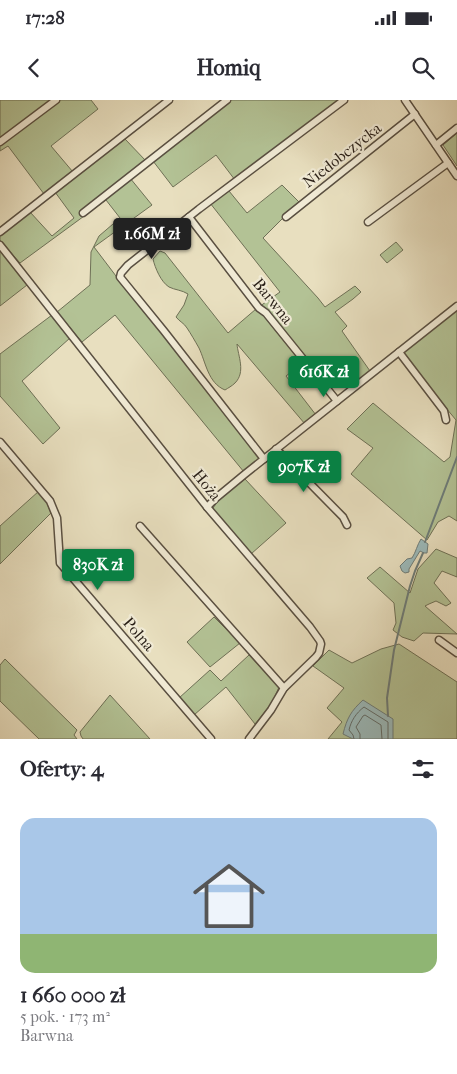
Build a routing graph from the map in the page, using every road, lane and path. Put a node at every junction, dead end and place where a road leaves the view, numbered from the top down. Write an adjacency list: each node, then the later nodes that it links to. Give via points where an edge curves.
1 (56, 100): 8 (street)
2 (170, 100): 16 (street)
3 (227, 100): 12 (street)
4 (344, 100): 14 (street)
5 (405, 100): 6 (street)
6 (415, 114): 9 (street); 13 (street, Niedobczycka)
7 (457, 128): 9 (street)
8 (0, 142)
9 (436, 146): 10 (street)
10 (448, 163): 11 (street); 15 (street)
11 (457, 176)
12 (83, 213)
13 (286, 216)
14 (189, 217): 20 (street, Barwna); 24 (street, via 128,265 120,277)
15 (368, 222)
16 (0, 232)
17 (0, 245): 25 (street, Hoża)
18 (457, 306): 19 (street)
19 (399, 352): 20 (street); 21 (street, via 444,411)
20 (337, 402): 23 (street)
21 (446, 420)
22 (0, 442): 31 (street, Polna, via 50,501 57,518 60,563)
23 (276, 450): 24 (street); 26 (street, via 343,517)
24 (264, 459): 25 (street)
25 (207, 507): 30 (street, Hoża, via 320,640 316,657)
26 (347, 525)
27 (140, 526): 30 (street)
28 (439, 640): 29 (street)
29 (457, 653)
30 (284, 688): 32 (street, Hoża)
31 (210, 739)
32 (249, 739)

